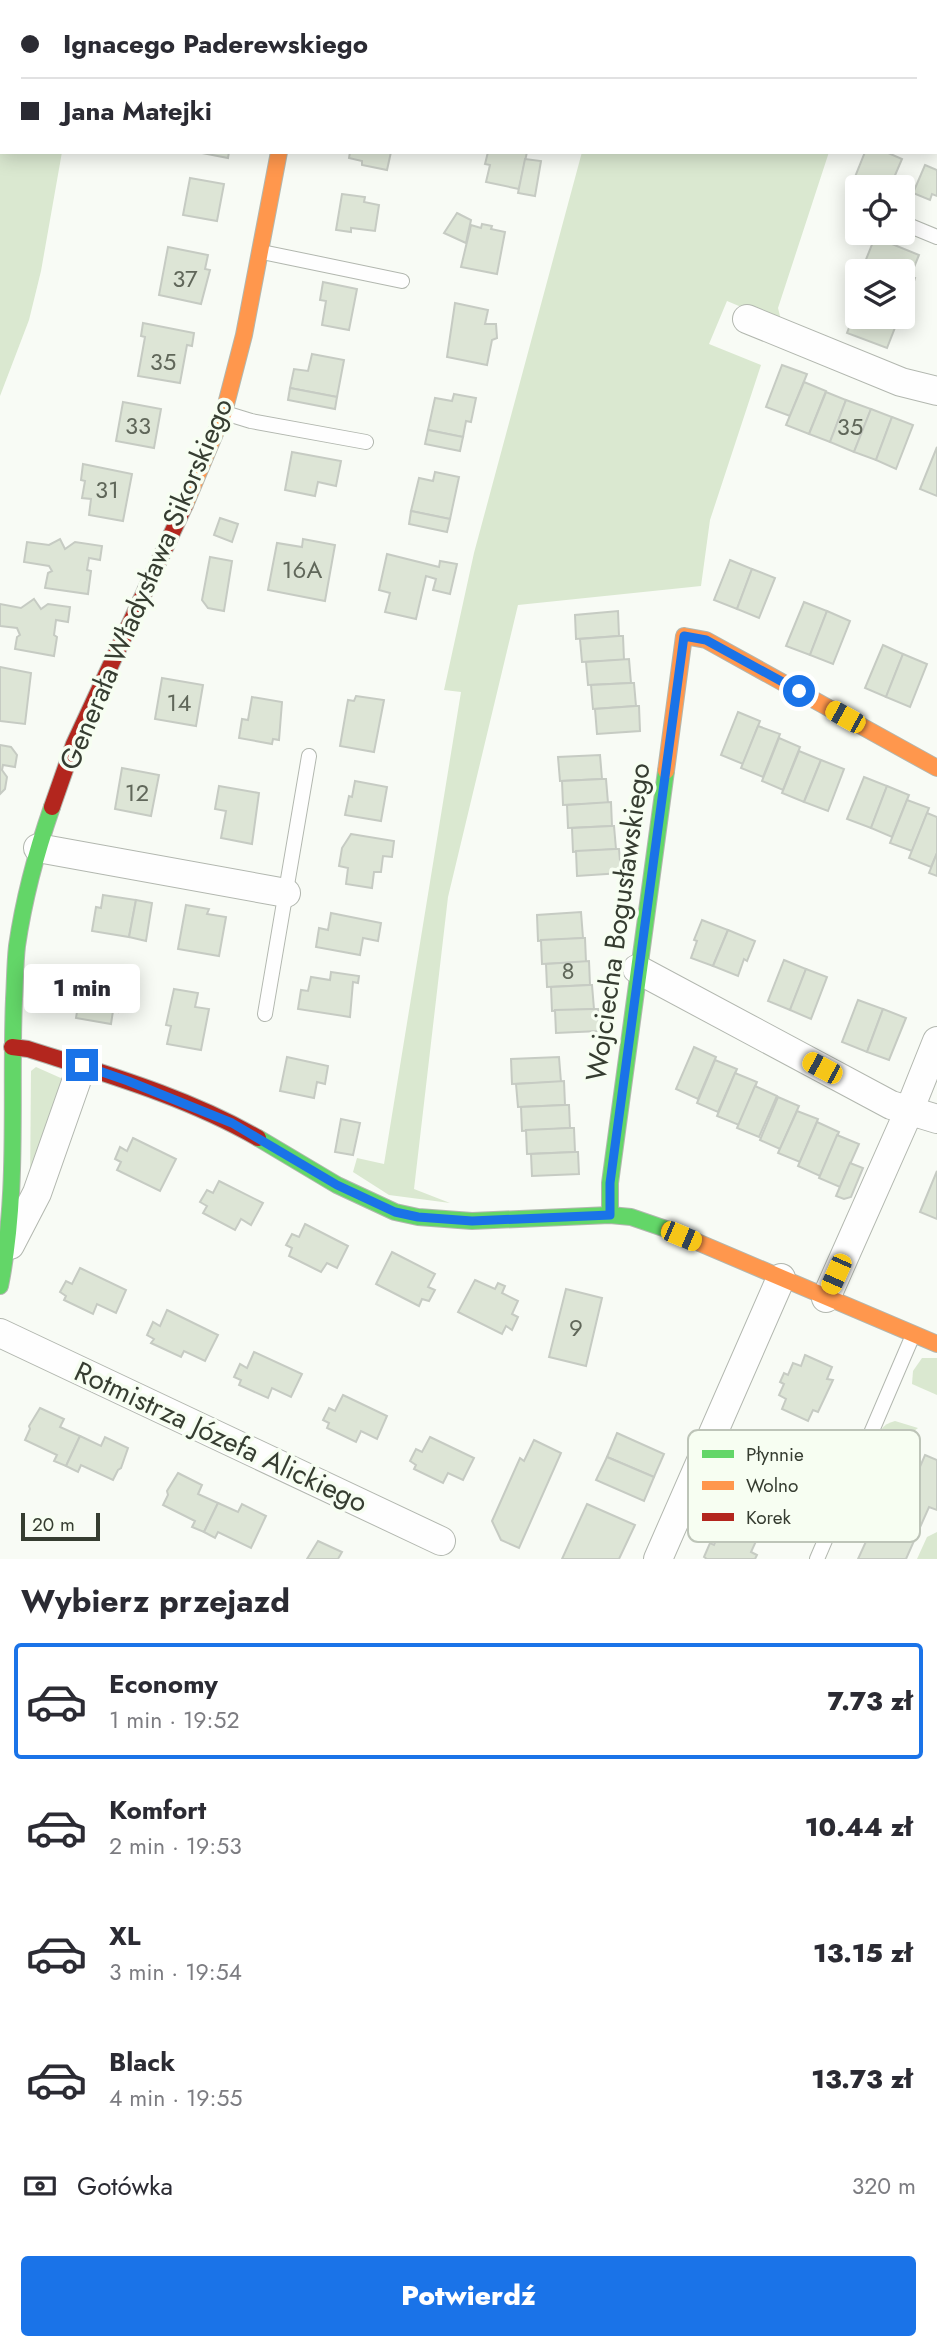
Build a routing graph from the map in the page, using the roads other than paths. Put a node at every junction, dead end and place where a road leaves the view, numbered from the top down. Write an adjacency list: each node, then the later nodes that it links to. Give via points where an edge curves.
1 (279, 154): 4 (street, Generała Władysława Sikorskiego)
2 (915, 228): 3 (lane)
3 (937, 237)
4 (261, 252): 5 (lane); 8 (street, Generała Władysława Sikorskiego)
5 (402, 281)
6 (747, 319): 7 (street, via 901,382)
7 (935, 386)
8 (224, 412): 9 (lane); 12 (street, Generała Władysława Sikorskiego, via 74,744)
9 (366, 442)
10 (309, 756): 13 (lane)
11 (937, 768): 14 (street, Wojciecha Bogusławskiego, via 706,640 684,636)
12 (38, 848): 13 (street); 17 (street, Generała Władysława Sikorskiego, via 21,915)
13 (286, 893): 15 (lane)
14 (637, 969): 19 (street); 21 (street, Wojciecha Bogusławskiego)
15 (265, 1014)
16 (937, 1041): 19 (street)
17 (12, 1047): 18 (street); 22 (street, Generała Władysława Sikorskiego)
18 (82, 1065): 21 (street, via 223,1118 337,1185 395,1212 472,1221); 22 (street, Generała Władysława Sikorskiego, via 37,1193)
19 (909, 1111): 20 (street); 25 (street)
20 (937, 1119)
21 (610, 1215): 23 (street, via 656,1225)
22 (7, 1251): 24 (street, Generała Władysława Sikorskiego)
23 (781, 1278): 25 (street); 29 (street)
24 (0, 1286)
25 (826, 1298): 27 (street)
26 (0, 1333): 32 (street, Rotmistrza Józefa Alickiego)
27 (913, 1334): 28 (street); 30 (lane)
28 (937, 1344)
29 (714, 1430)
30 (872, 1430)
31 (688, 1490): 34 (street)
32 (441, 1541)
33 (824, 1542): 35 (lane)
34 (658, 1559)
35 (817, 1559)

